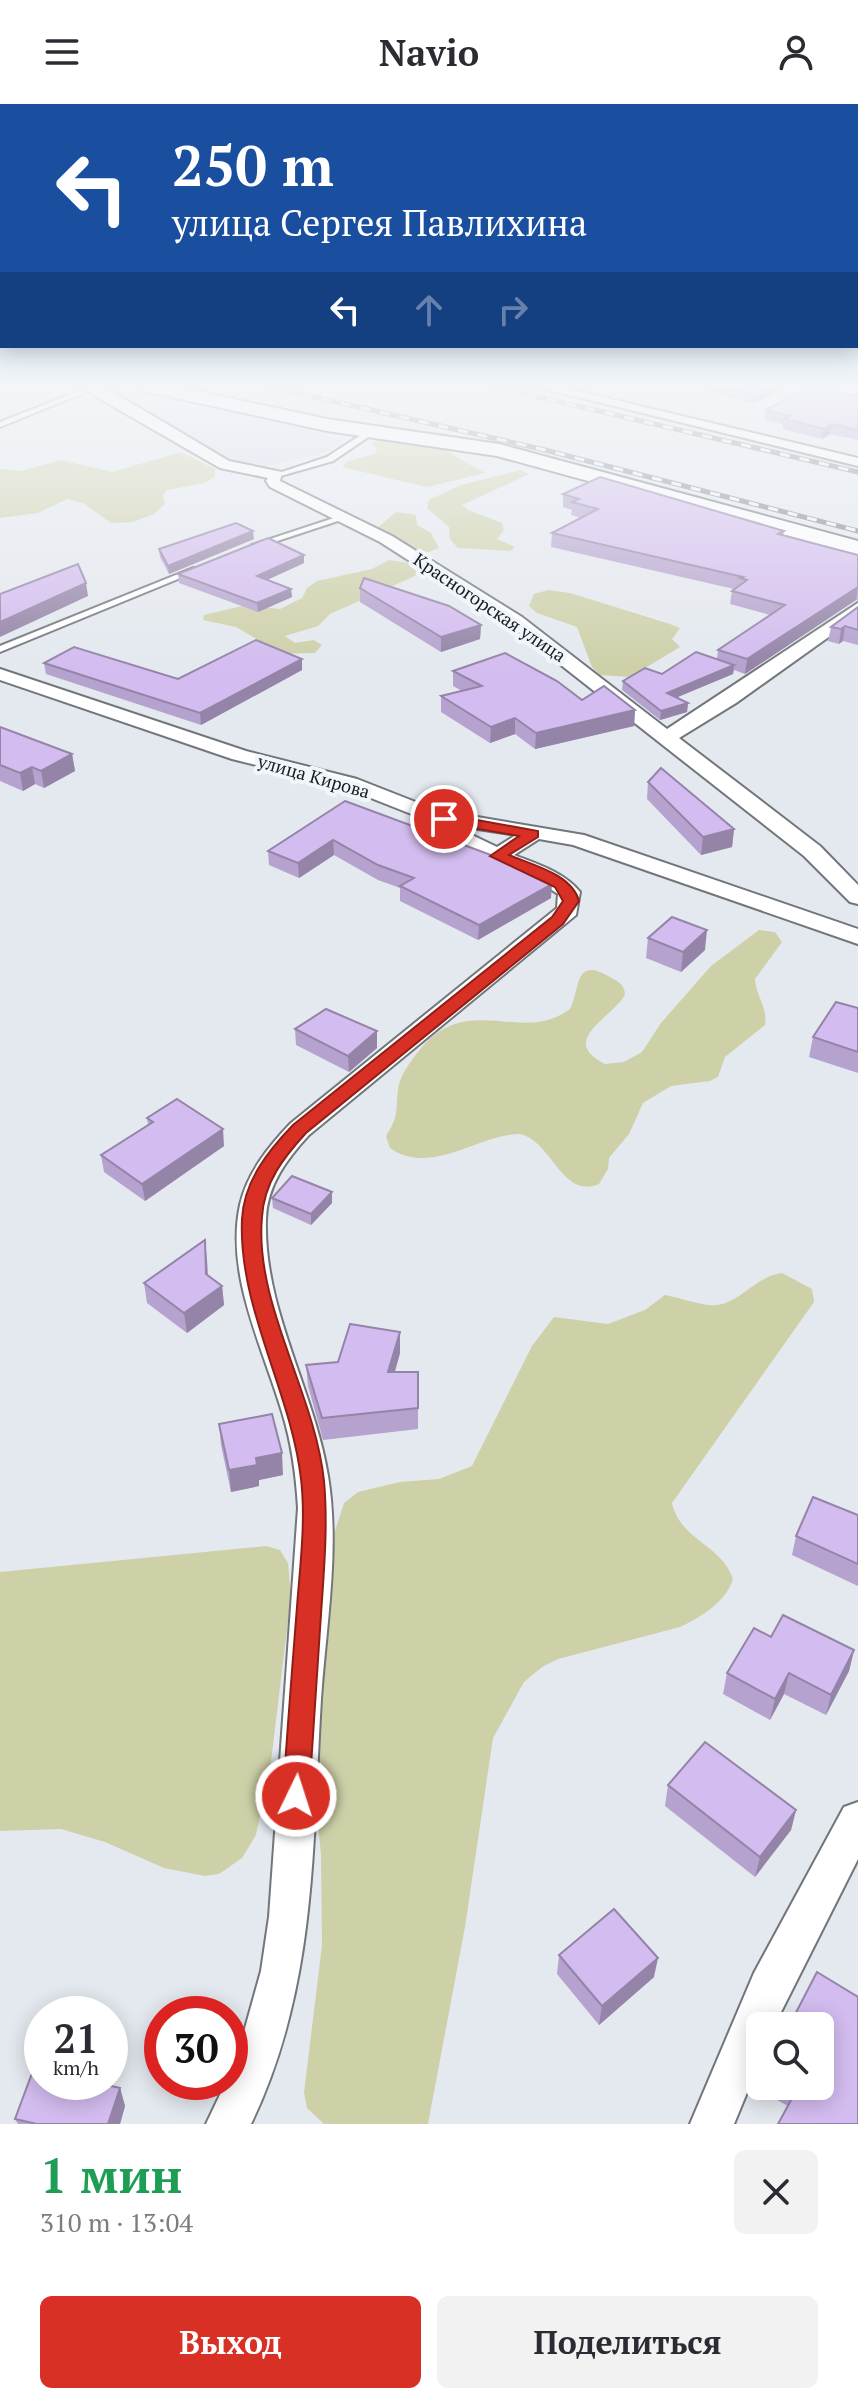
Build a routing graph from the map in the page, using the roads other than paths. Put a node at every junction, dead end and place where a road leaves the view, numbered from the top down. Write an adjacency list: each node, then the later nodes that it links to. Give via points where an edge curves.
1 (274, 479): 3 (street, Красногорская улица)
2 (609, 479): 4 (main road)
3 (343, 518): 5 (lane); 10 (street, Красногорская улица, via 428,563 516,621)
4 (858, 548)
5 (247, 549)
6 (203, 567): 8 (lane)
7 (858, 608): 10 (street)
8 (0, 649)
9 (0, 674): 11 (street, улица Кирова, via 249,758 350,783)
10 (664, 739): 14 (street, Красногорская улица, via 812,851)
11 (406, 806): 12 (street, улица Кирова, via 444,819); 13 (street)
12 (533, 834): 13 (street); 15 (street, улица Кирова, via 577,839)
13 (498, 856): 17 (street, via 560,884 569,892 568,910 300,1129 265,1173 252,1215 252,1251 261,1293 301,1419 313,1481 313,1554 279,1981 264,2043)
14 (858, 897)
15 (858, 937)
16 (858, 1820): 18 (street, via 769,1988)
17 (228, 2124)
18 (712, 2124)

